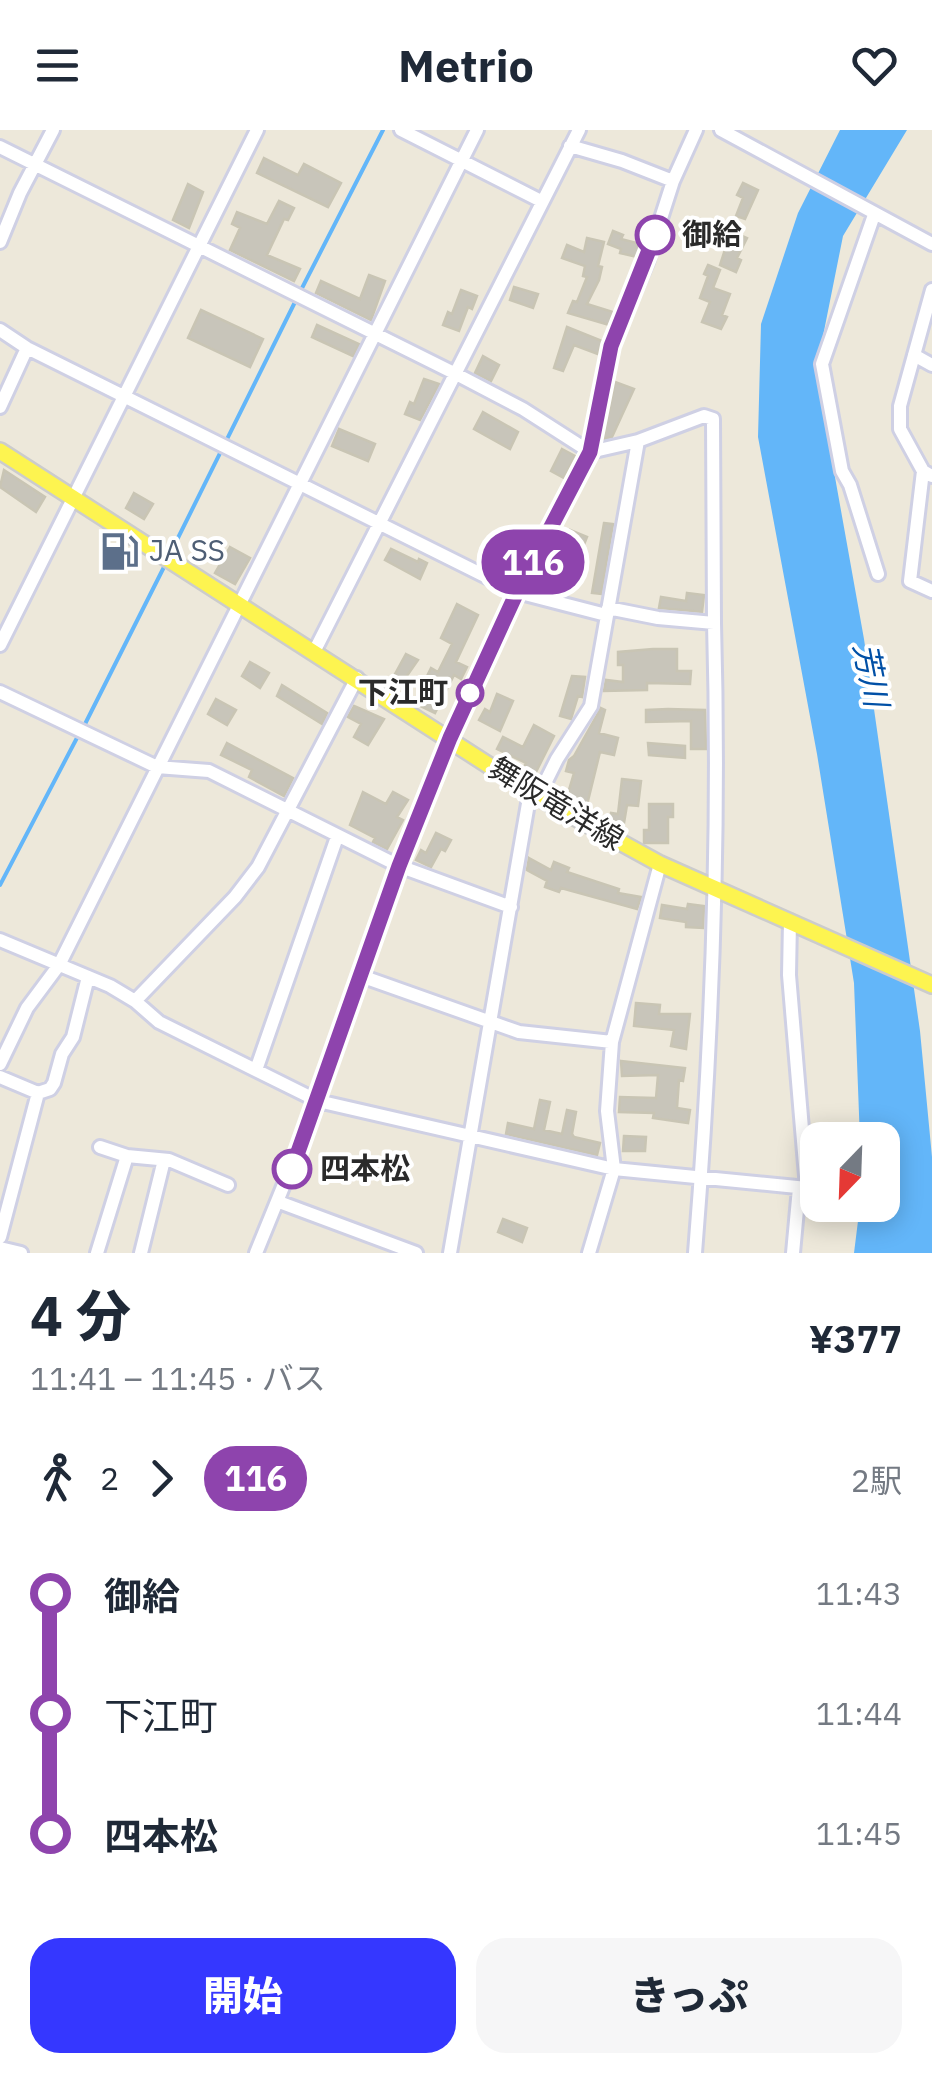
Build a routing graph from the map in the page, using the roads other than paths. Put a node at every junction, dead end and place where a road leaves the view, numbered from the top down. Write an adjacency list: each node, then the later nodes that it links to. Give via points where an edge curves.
1 (53, 130): 11 (street)
2 (257, 130): 17 (street)
3 (400, 130): 10 (street)
4 (478, 130): 10 (street)
5 (580, 130): 8 (street)
6 (696, 130): 12 (street)
7 (722, 130): 14 (street)
8 (570, 146): 12 (street); 13 (street)
9 (0, 147): 11 (street)
10 (462, 160): 13 (street); 20 (street)
11 (35, 165): 15 (street); 17 (street)
12 (672, 181): 29 (street, via 611,346)
13 (541, 202): 24 (street)
14 (870, 213): 16 (street); 34 (street, via 822,364 842,471)
15 (0, 242)
16 (932, 244)
17 (198, 246): 20 (street); 25 (street)
18 (932, 290): 22 (street)
19 (0, 330): 21 (street)
20 (375, 334): 24 (street); 31 (street)
21 (27, 348): 25 (street); 26 (street)
22 (914, 354): 23 (street); 30 (street, via 900,429)
23 (932, 365)
24 (456, 374): 29 (street); 33 (street)
25 (126, 395): 31 (street); 32 (street)
26 (0, 407)
27 (638, 441): 29 (street); 38 (street); 39 (street, via 704,416 713,419)
28 (0, 451): 32 (main road, 舞阪竜洋線)
29 (590, 452): 36 (street)
30 (928, 473): 35 (street, via 910,581)
31 (298, 485): 33 (street); 37 (street)
32 (74, 498): 37 (main road, 舞阪竜洋線); 40 (street)
33 (382, 522): 36 (street); 41 (street)
34 (878, 574)
35 (932, 591)
36 (517, 592): 38 (street); 44 (street)
37 (240, 604): 41 (main road, 舞阪竜洋線); 45 (street)
38 (607, 612): 39 (street); 46 (street, via 591,706)
39 (714, 622): 51 (street)
40 (0, 645)
41 (314, 652): 42 (main road, 舞阪竜洋線)
42 (357, 678): 44 (main road, 舞阪竜洋線); 47 (street)
43 (0, 692): 45 (street)
44 (450, 738): 46 (main road, 舞阪竜洋線); 50 (street)
45 (157, 767): 47 (street, via 208,771); 55 (street)
46 (534, 794): 49 (main road, 舞阪竜洋線); 52 (street)
47 (289, 812): 48 (street); 59 (street, via 235,897)
48 (337, 837): 50 (street); 63 (street)
49 (660, 864): 51 (main road, 舞阪竜洋線); 61 (street)
50 (399, 866): 52 (street); 56 (street)
51 (715, 889): 53 (main road, 舞阪竜洋線); 72 (street)
52 (511, 907): 60 (street)
53 (797, 924): 58 (main road, 舞阪竜洋線); 74 (street, via 790,975 807,1162 807,1188)
54 (0, 940): 55 (street)
55 (60, 965): 57 (street); 62 (street, via 26,1008)
56 (361, 976): 60 (street); 66 (street)
57 (88, 977): 59 (street); 65 (street, via 54,1083)
58 (932, 985)
59 (135, 1001): 63 (street, via 159,1022)
60 (489, 1019): 61 (street, via 519,1032); 67 (street)
61 (612, 1042): 71 (street, via 607,1111)
62 (0, 1064)
63 (256, 1070): 66 (street)
64 (0, 1077): 65 (street)
65 (38, 1092): 76 (street)
66 (318, 1101): 67 (street); 75 (street)
67 (470, 1138): 71 (street); 83 (street)
68 (100, 1147): 69 (street)
69 (127, 1156): 70 (street); 79 (street)
70 (164, 1160): 73 (street); 80 (street)
71 (614, 1169): 72 (street); 84 (street)
72 (701, 1180): 74 (street); 85 (street)
73 (228, 1185)
74 (799, 1188): 86 (street)
75 (280, 1202): 81 (street); 82 (street)
76 (0, 1237)
77 (0, 1248): 78 (street)
78 (22, 1253)
79 (98, 1253)
80 (140, 1253)
81 (256, 1253)
82 (416, 1253)
83 (450, 1253)
84 (589, 1253)
85 (695, 1253)
86 (793, 1253)

